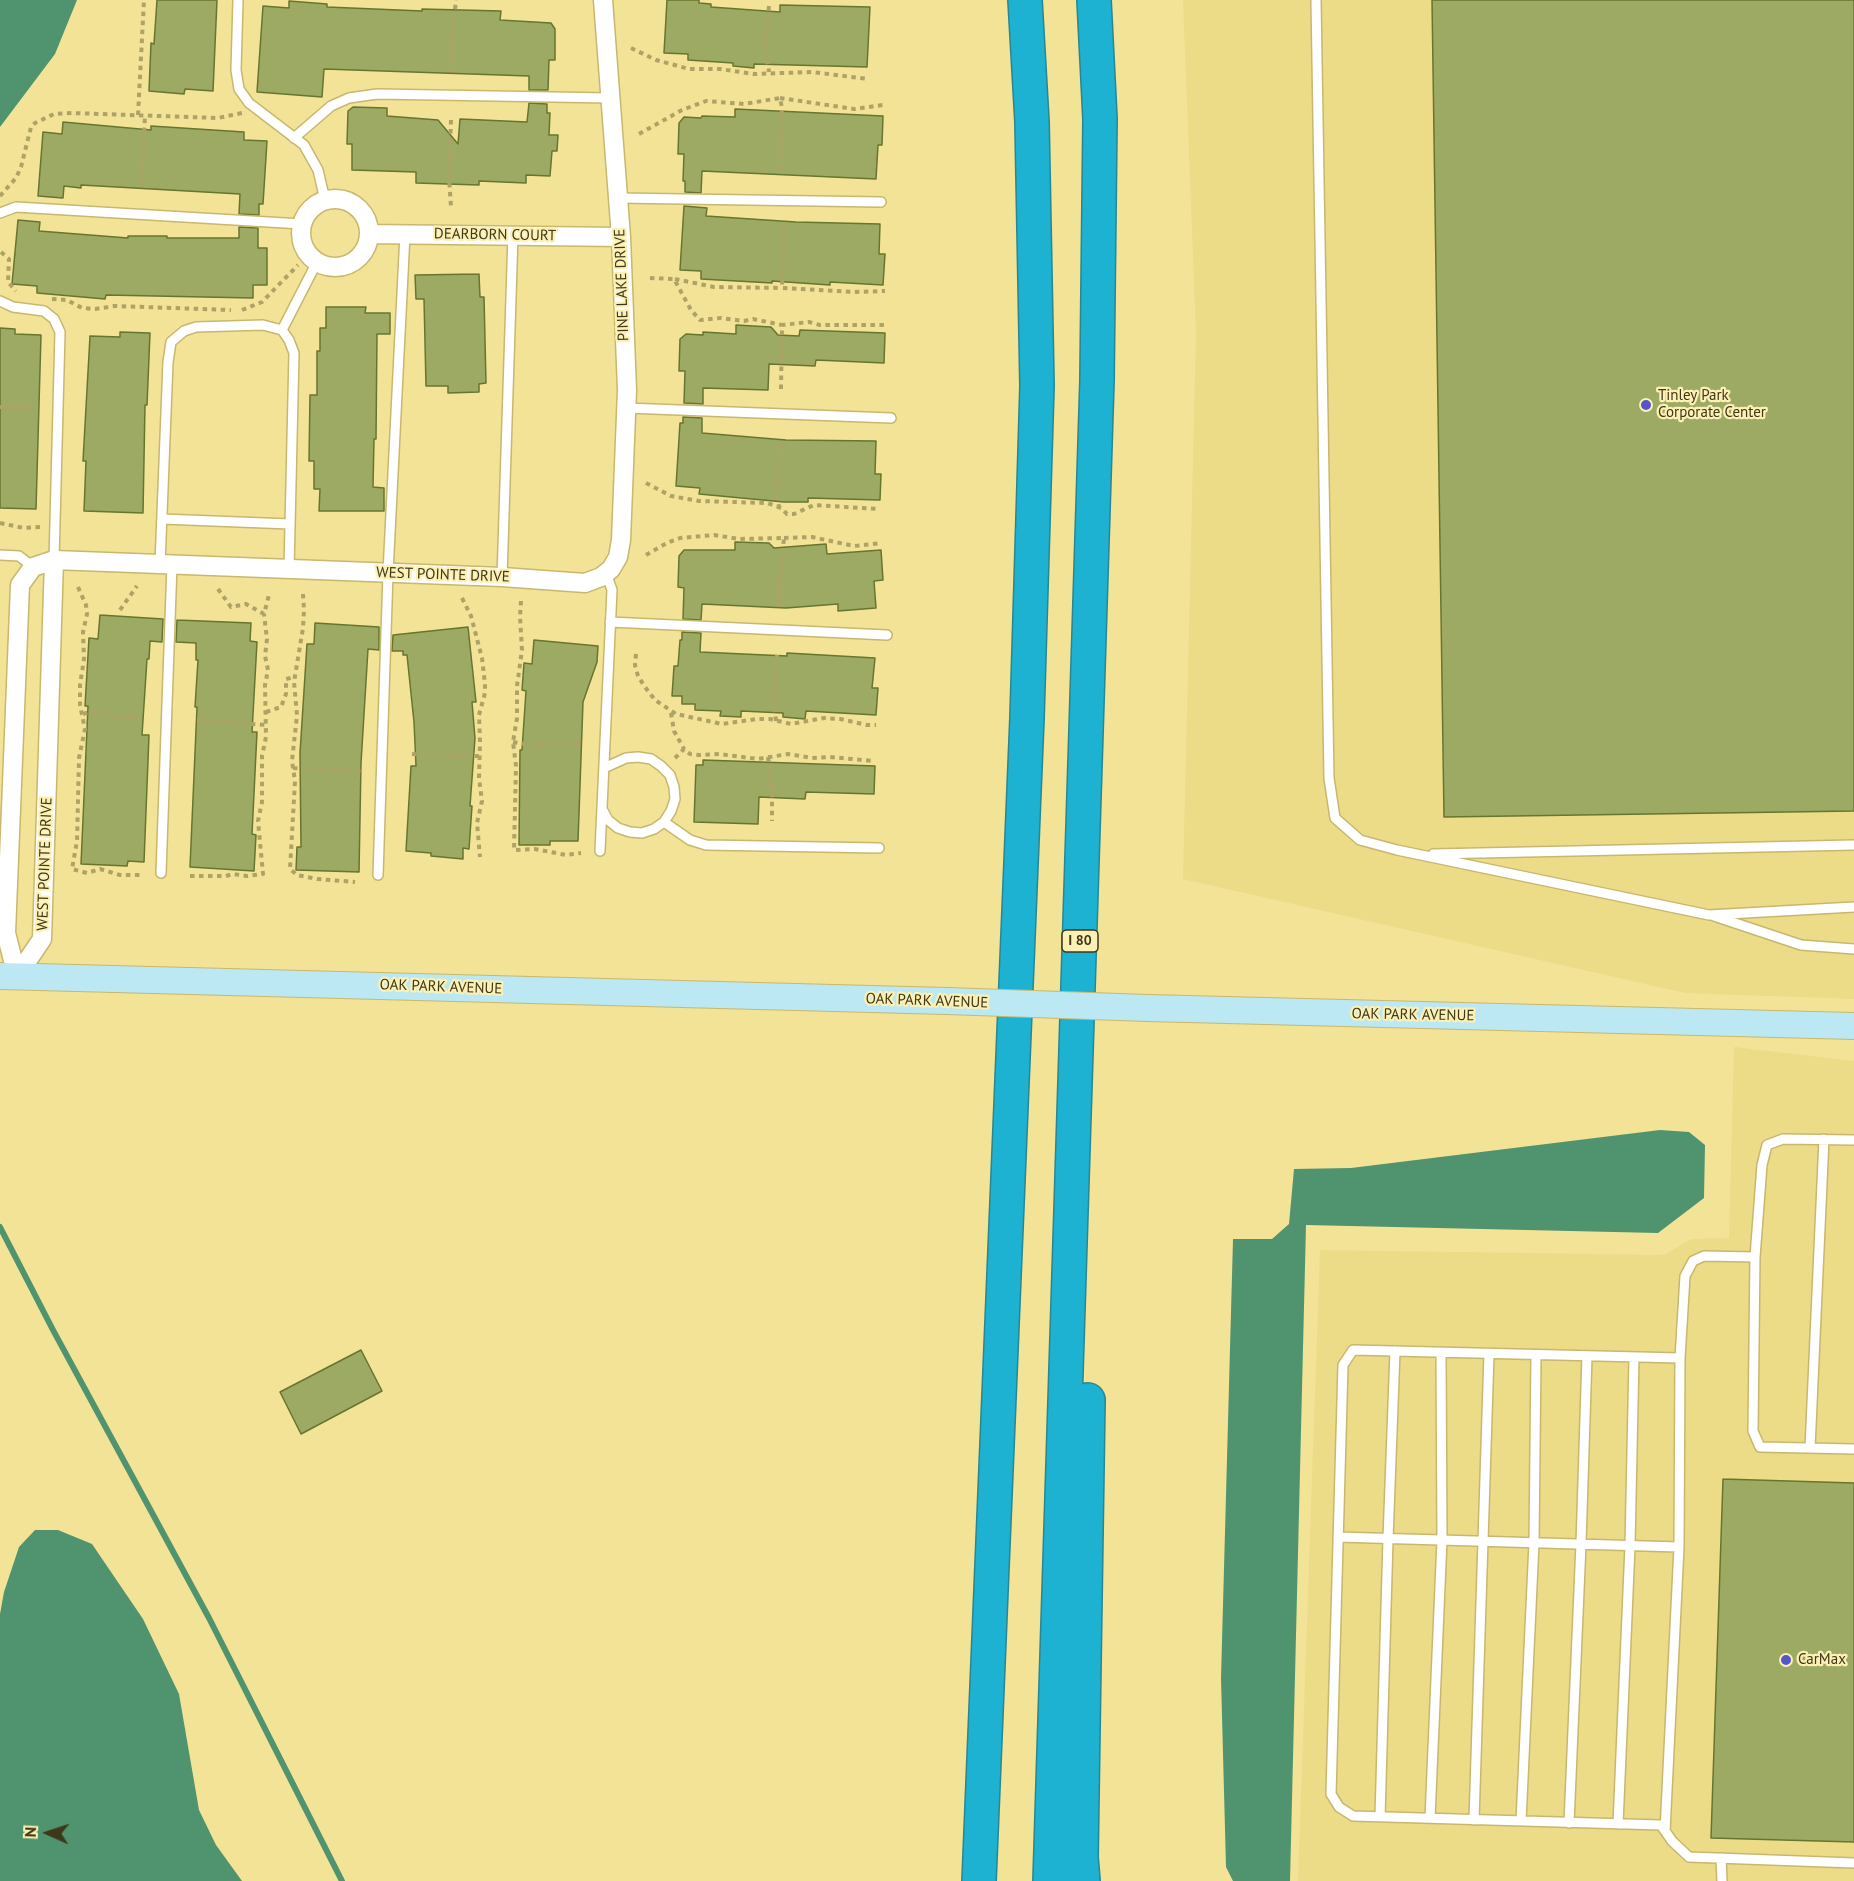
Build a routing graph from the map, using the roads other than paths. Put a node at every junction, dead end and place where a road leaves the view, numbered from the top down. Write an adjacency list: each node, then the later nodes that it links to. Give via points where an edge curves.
1 (238, 0): 7 (lane, via 239,89 249,103)
2 (603, 0): 6 (street, PINE LAKE DRIVE)
3 (1026, 0): 74 (highway, via 1037,386 1027,730)
4 (1094, 0): 48 (highway, I 80, via 1100,119 1097,380)
5 (1316, 0): 40 (lane, via 1329,778 1335,818 1360,840)
6 (610, 98): 7 (lane, via 377,94 331,106); 8 (street, PINE LAKE DRIVE)
7 (294, 138): 9 (lane, via 304,145 318,170)
8 (618, 198): 10 (lane); 16 (street, PINE LAKE DRIVE)
9 (325, 200): 12 (street, via 308,211); 13 (street, via 346,200 355,206 363,213)
10 (881, 202)
11 (0, 213): 12 (lane, via 16,207)
12 (302, 224): 17 (street, via 301,239)
13 (369, 234): 14 (street, DEARBORN COURT); 17 (street, via 362,253 346,265)
14 (405, 234): 15 (street, DEARBORN COURT); 30 (lane)
15 (513, 235): 16 (street, DEARBORN COURT); 31 (lane)
16 (621, 237): 20 (street, PINE LAKE DRIVE)
17 (308, 264): 19 (lane)
18 (0, 301): 25 (lane, via 44,311 54,319 60,332)
19 (282, 330): 22 (lane, via 263,326 196,327 171,342); 23 (lane, via 294,353)
20 (626, 408): 21 (lane); 29 (street, PINE LAKE DRIVE, via 621,540 618,557)
21 (891, 418)
22 (162, 519): 23 (lane); 26 (lane)
23 (290, 524): 28 (lane)
24 (0, 555): 27 (lane, via 19,556)
25 (54, 560): 26 (street, WEST POINTE DRIVE); 27 (street, WEST POINTE DRIVE); 46 (street, WEST POINTE DRIVE, via 42,939)
26 (166, 564): 28 (street, WEST POINTE DRIVE); 41 (lane)
27 (33, 567): 46 (street, via 20,585 6,933)
28 (289, 569): 30 (street, WEST POINTE DRIVE)
29 (609, 571): 31 (street, WEST POINTE DRIVE, via 585,583); 32 (lane)
30 (388, 573): 31 (street, WEST POINTE DRIVE); 42 (lane)
31 (502, 577)
32 (610, 622): 33 (lane); 34 (lane)
33 (887, 635)
34 (604, 768): 35 (lane); 36 (lane, via 638,757 661,765 674,787 673,805)
35 (602, 809): 36 (lane, via 608,820 630,832 642,833); 39 (lane)
36 (664, 822): 38 (lane, via 690,840 706,845)
37 (1854, 845): 40 (lane)
38 (879, 848)
39 (600, 851)
40 (1416, 854): 44 (lane)
41 (161, 873)
42 (378, 875)
43 (1854, 907): 44 (lane)
44 (1709, 915): 45 (lane, via 1801,945)
45 (1854, 949)
46 (9, 976): 47 (street, OAK PARK AVENUE, bridge)
47 (1854, 1026)
48 (1076, 1047): 81 (highway, I 80); 82 (highway, via 1091,1260)
49 (1824, 1139): 50 (lane); 51 (lane, via 1783,1139 1767,1145); 59 (lane)
50 (1854, 1140)
51 (1755, 1251): 58 (lane, via 1755,1257 1704,1256 1693,1261 1685,1276); 59 (lane, via 1753,1431 1760,1447)
52 (1395, 1351): 53 (lane); 61 (lane, via 1353,1350 1343,1365); 62 (lane)
53 (1441, 1353): 54 (lane); 63 (lane)
54 (1489, 1354): 55 (lane); 64 (lane)
55 (1536, 1355): 56 (lane); 65 (lane)
56 (1587, 1356): 57 (lane); 66 (lane)
57 (1634, 1357): 58 (lane); 67 (lane)
58 (1680, 1358): 68 (lane)
59 (1810, 1448): 60 (lane)
60 (1854, 1449)
61 (1338, 1537): 62 (lane); 69 (lane, via 1331,1794 1339,1807 1353,1816)
62 (1388, 1539): 63 (lane); 69 (lane)
63 (1442, 1540): 64 (lane); 70 (lane)
64 (1482, 1541): 65 (lane); 71 (lane)
65 (1534, 1543): 66 (lane); 72 (lane)
66 (1581, 1544): 67 (lane); 73 (lane)
67 (1630, 1546): 68 (lane); 75 (lane)
68 (1679, 1547): 76 (lane)
69 (1380, 1817): 70 (lane)
70 (1430, 1818): 71 (lane)
71 (1474, 1820): 72 (lane)
72 (1521, 1821): 73 (lane)
73 (1569, 1822): 75 (lane)
74 (981, 1824): 79 (highway); 80 (highway)
75 (1618, 1824): 76 (lane, via 1661,1825)
76 (1665, 1831): 77 (lane, via 1689,1857)
77 (1721, 1858): 78 (lane); 83 (lane)
78 (1854, 1863)
79 (966, 1881)
80 (979, 1881)
81 (1050, 1881)
82 (1083, 1881)
83 (1722, 1881)

